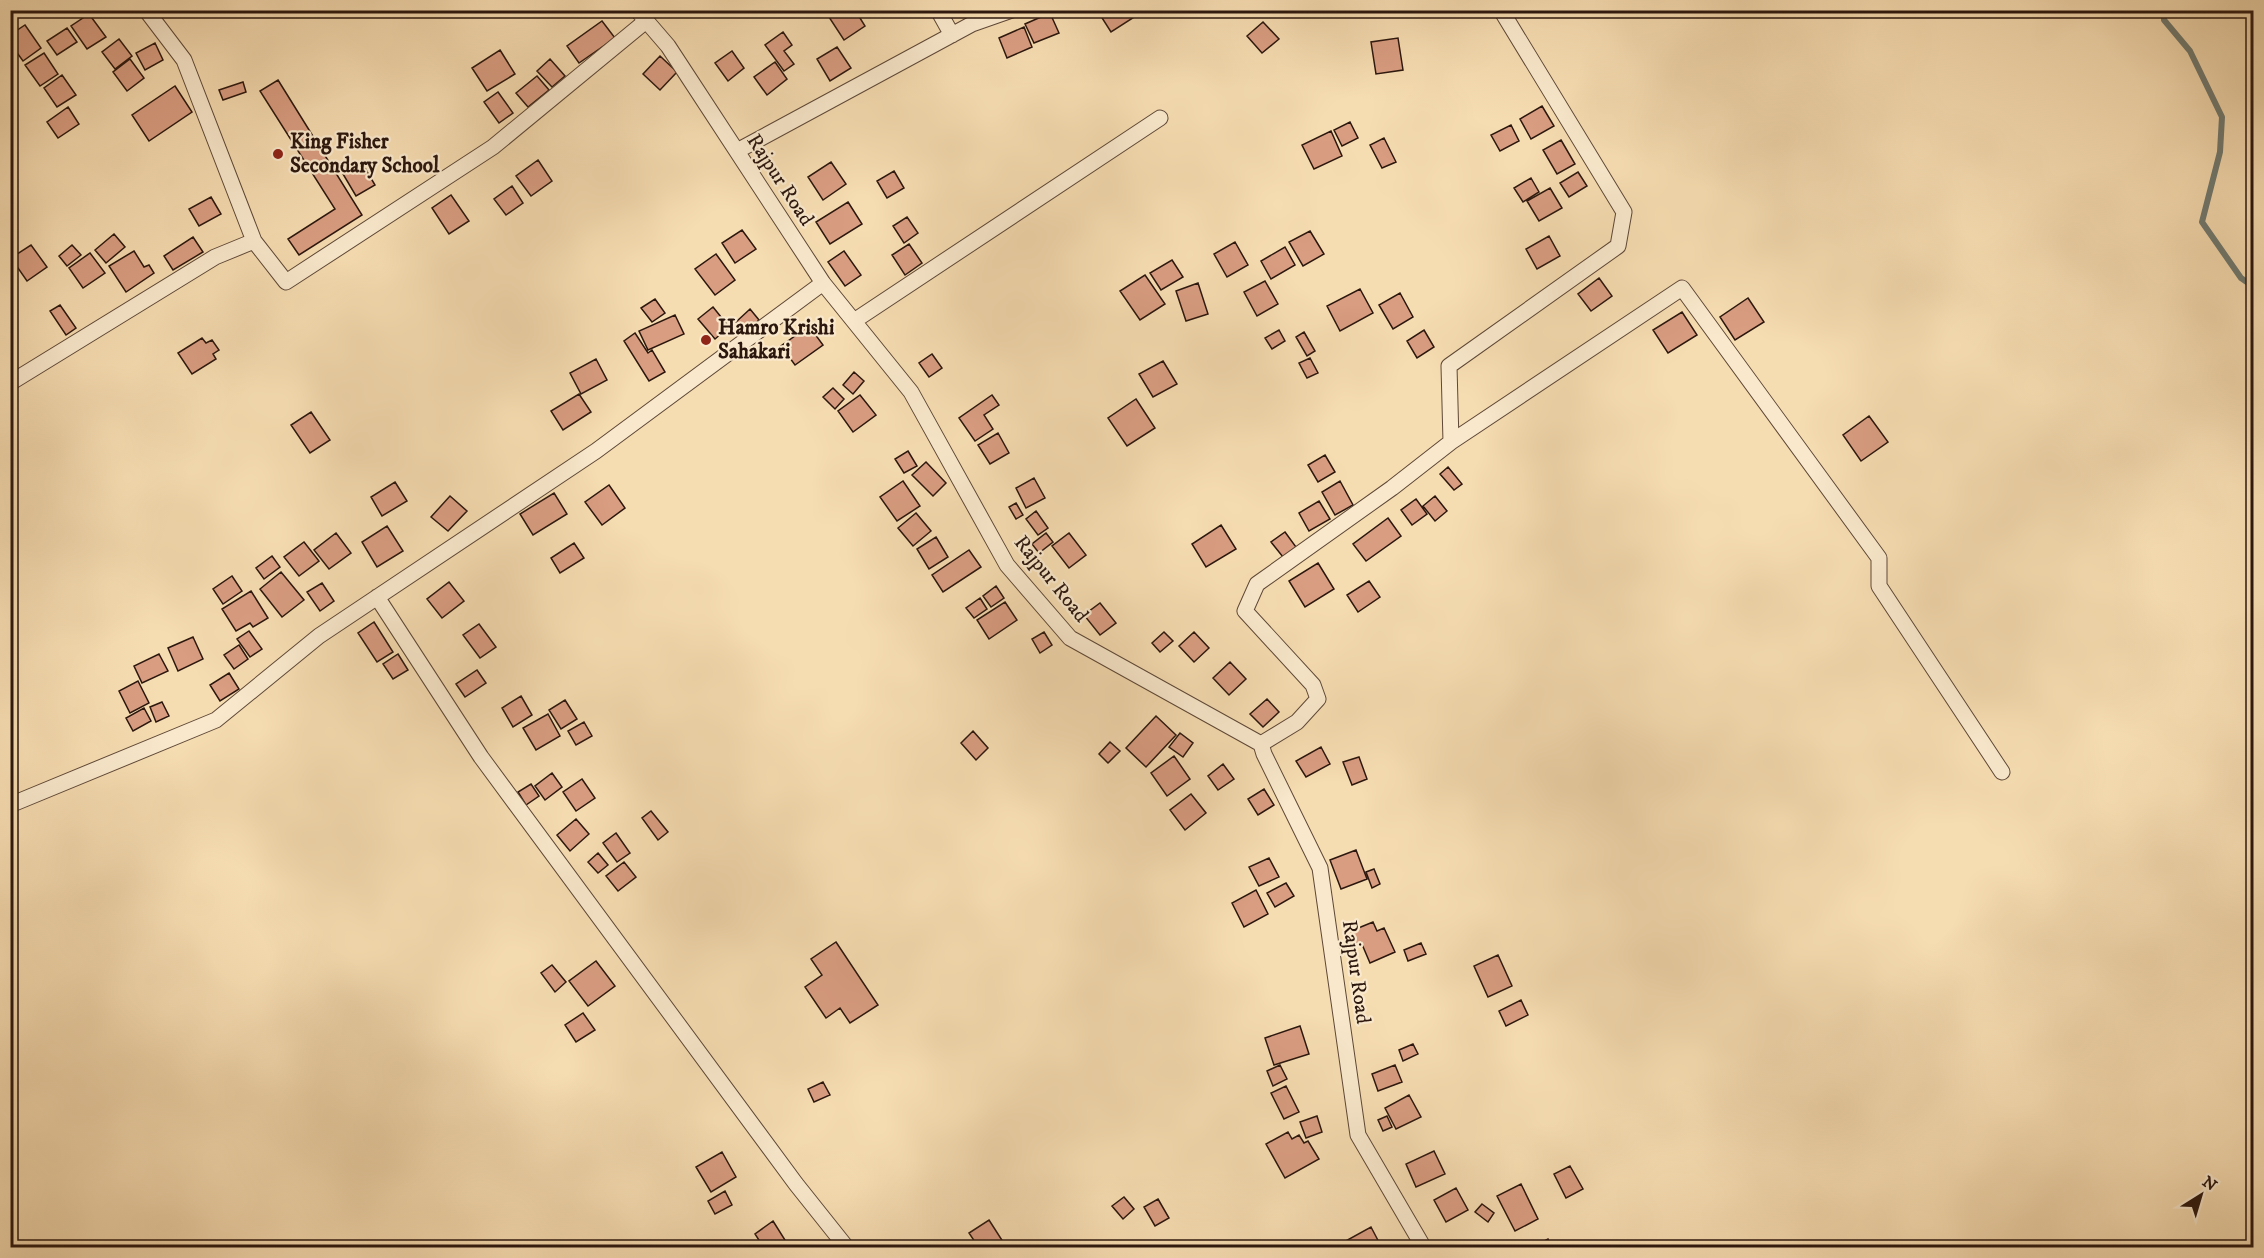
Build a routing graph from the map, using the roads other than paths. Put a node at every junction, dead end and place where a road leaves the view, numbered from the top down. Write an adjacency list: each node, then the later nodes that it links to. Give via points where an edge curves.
1 (146, 10): 9 (street, via 184,60)
2 (938, 10): 6 (street)
3 (1012, 10): 6 (street)
4 (1501, 10): 13 (street, via 1624,212 1618,246 1449,366)
5 (642, 16): 8 (street, Rajpur Road, via 668,46); 9 (street, via 494,147 286,282)
6 (952, 35): 8 (street)
7 (1160, 118): 11 (street)
8 (737, 151): 10 (street, Rajpur Road)
9 (254, 241): 12 (street, via 215,257)
10 (823, 283): 11 (street, Rajpur Road); 14 (street, via 596,451)
11 (854, 321): 15 (street, Rajpur Road, via 911,392 1007,565 1070,638)
12 (10, 383)
13 (1451, 442): 15 (street, via 1257,584 1245,611 1313,685 1318,699 1297,722); 16 (street, via 1683,288 1879,558 1879,586)
14 (377, 597): 17 (street, via 319,636 216,720); 18 (street, via 481,757)
15 (1261, 744): 19 (street, Rajpur Road, via 1320,868 1358,1135)
16 (2002, 772)
17 (10, 805)
18 (847, 1248)
19 (1424, 1248)

